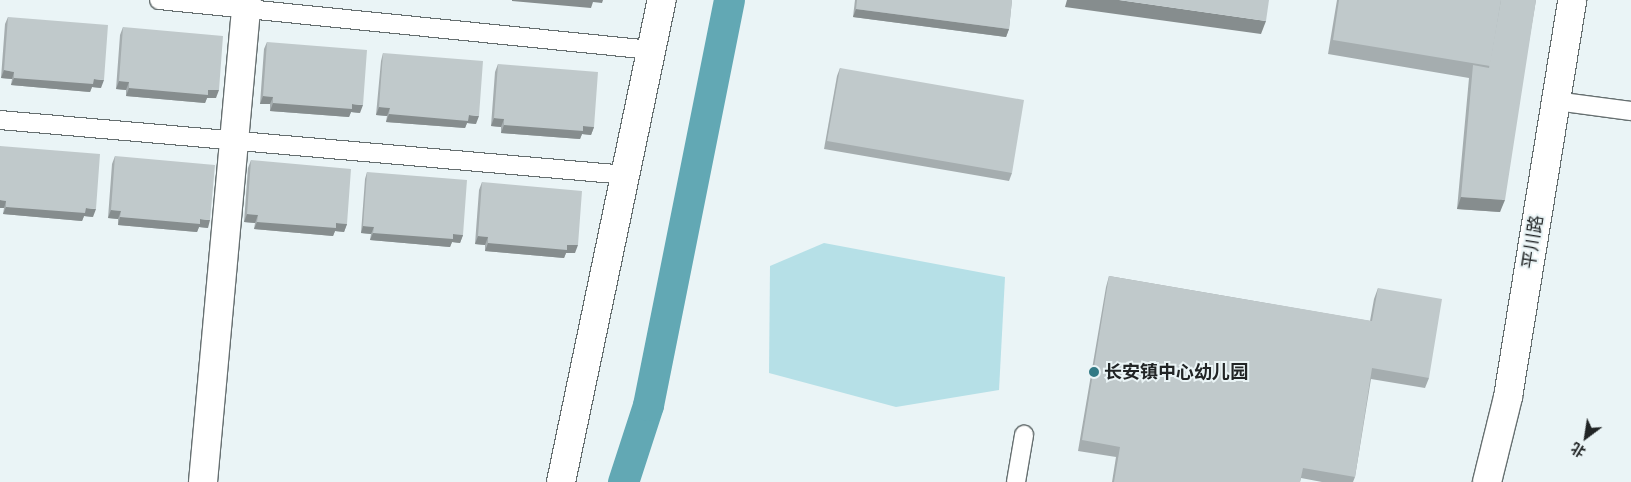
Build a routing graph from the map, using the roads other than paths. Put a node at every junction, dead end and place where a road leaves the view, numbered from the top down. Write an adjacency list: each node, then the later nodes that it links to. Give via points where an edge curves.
1 (159, 0): 4 (lane)
2 (662, 0): 5 (street)
3 (1572, 0): 6 (street, 平川路)
4 (246, 4): 5 (lane); 9 (street)
5 (652, 50): 10 (street)
6 (1556, 101): 7 (lane); 15 (street, 平川路, via 1508,397)
7 (1631, 111)
8 (0, 120): 9 (lane)
9 (234, 140): 10 (lane); 12 (street)
10 (626, 175): 13 (street)
11 (1024, 435): 14 (lane)
12 (203, 482)
13 (561, 482)
14 (1016, 482)
15 (1487, 482)

